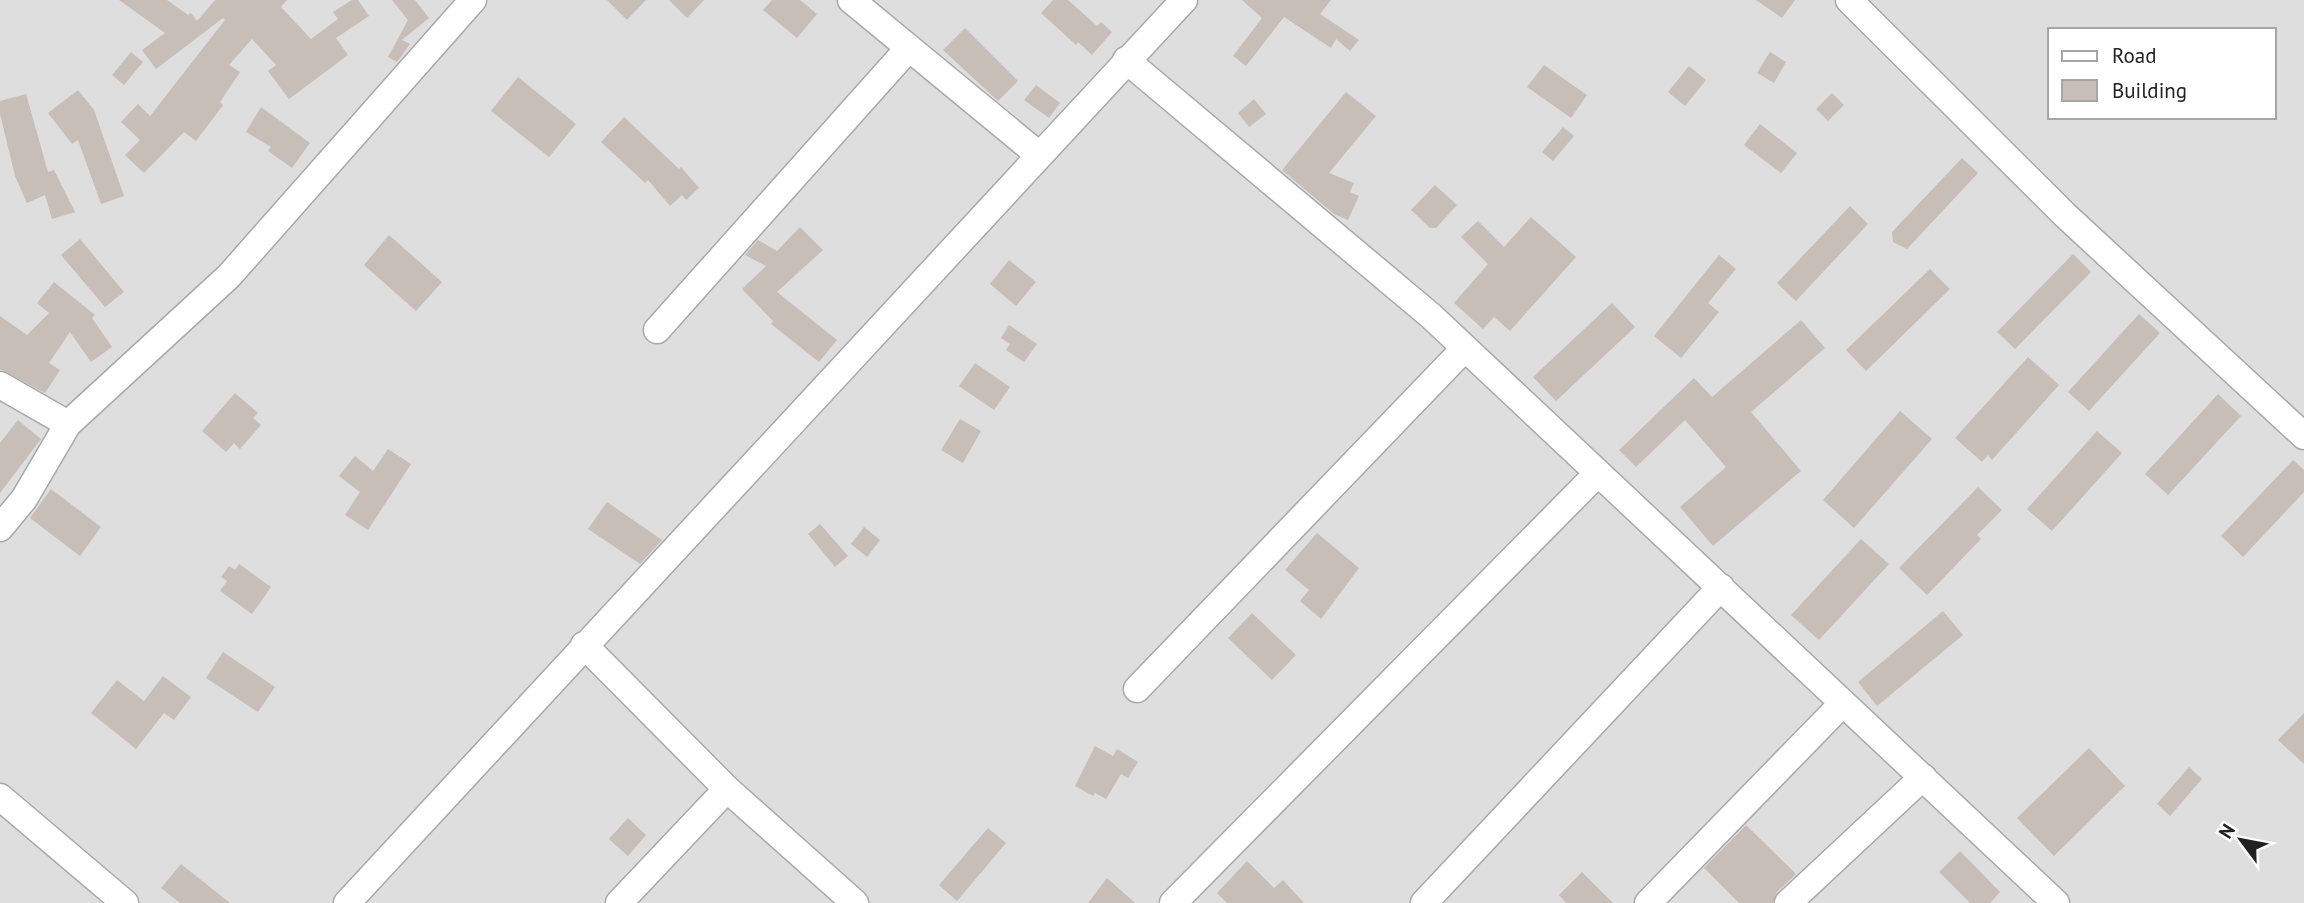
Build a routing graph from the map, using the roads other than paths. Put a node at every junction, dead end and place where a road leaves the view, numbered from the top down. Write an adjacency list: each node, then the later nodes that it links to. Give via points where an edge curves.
1 (473, 0): 11 (street, via 229,276)
2 (852, 0): 5 (street)
3 (1184, 0): 6 (street)
4 (1849, 0): 12 (street, via 2065,215)
5 (908, 49): 7 (street); 8 (street)
6 (1126, 60): 7 (street); 9 (street)
7 (1039, 155): 16 (street)
8 (657, 330)
9 (1465, 348): 13 (street); 17 (street)
10 (0, 385): 11 (street)
11 (68, 424): 14 (street, via 24,499)
12 (2304, 436)
13 (1598, 473): 15 (street); 27 (street)
14 (0, 528)
15 (1721, 587): 18 (street); 28 (street)
16 (584, 645): 20 (street); 24 (street)
17 (1137, 690)
18 (1843, 703): 19 (street); 29 (street)
19 (1923, 778): 22 (street); 30 (street)
20 (727, 789): 25 (street); 26 (street)
21 (0, 797): 23 (street)
22 (2041, 898)
23 (125, 903)
24 (347, 903)
25 (619, 903)
26 (855, 903)
27 (1173, 903)
28 (1424, 903)
29 (1647, 903)
30 (1788, 903)

